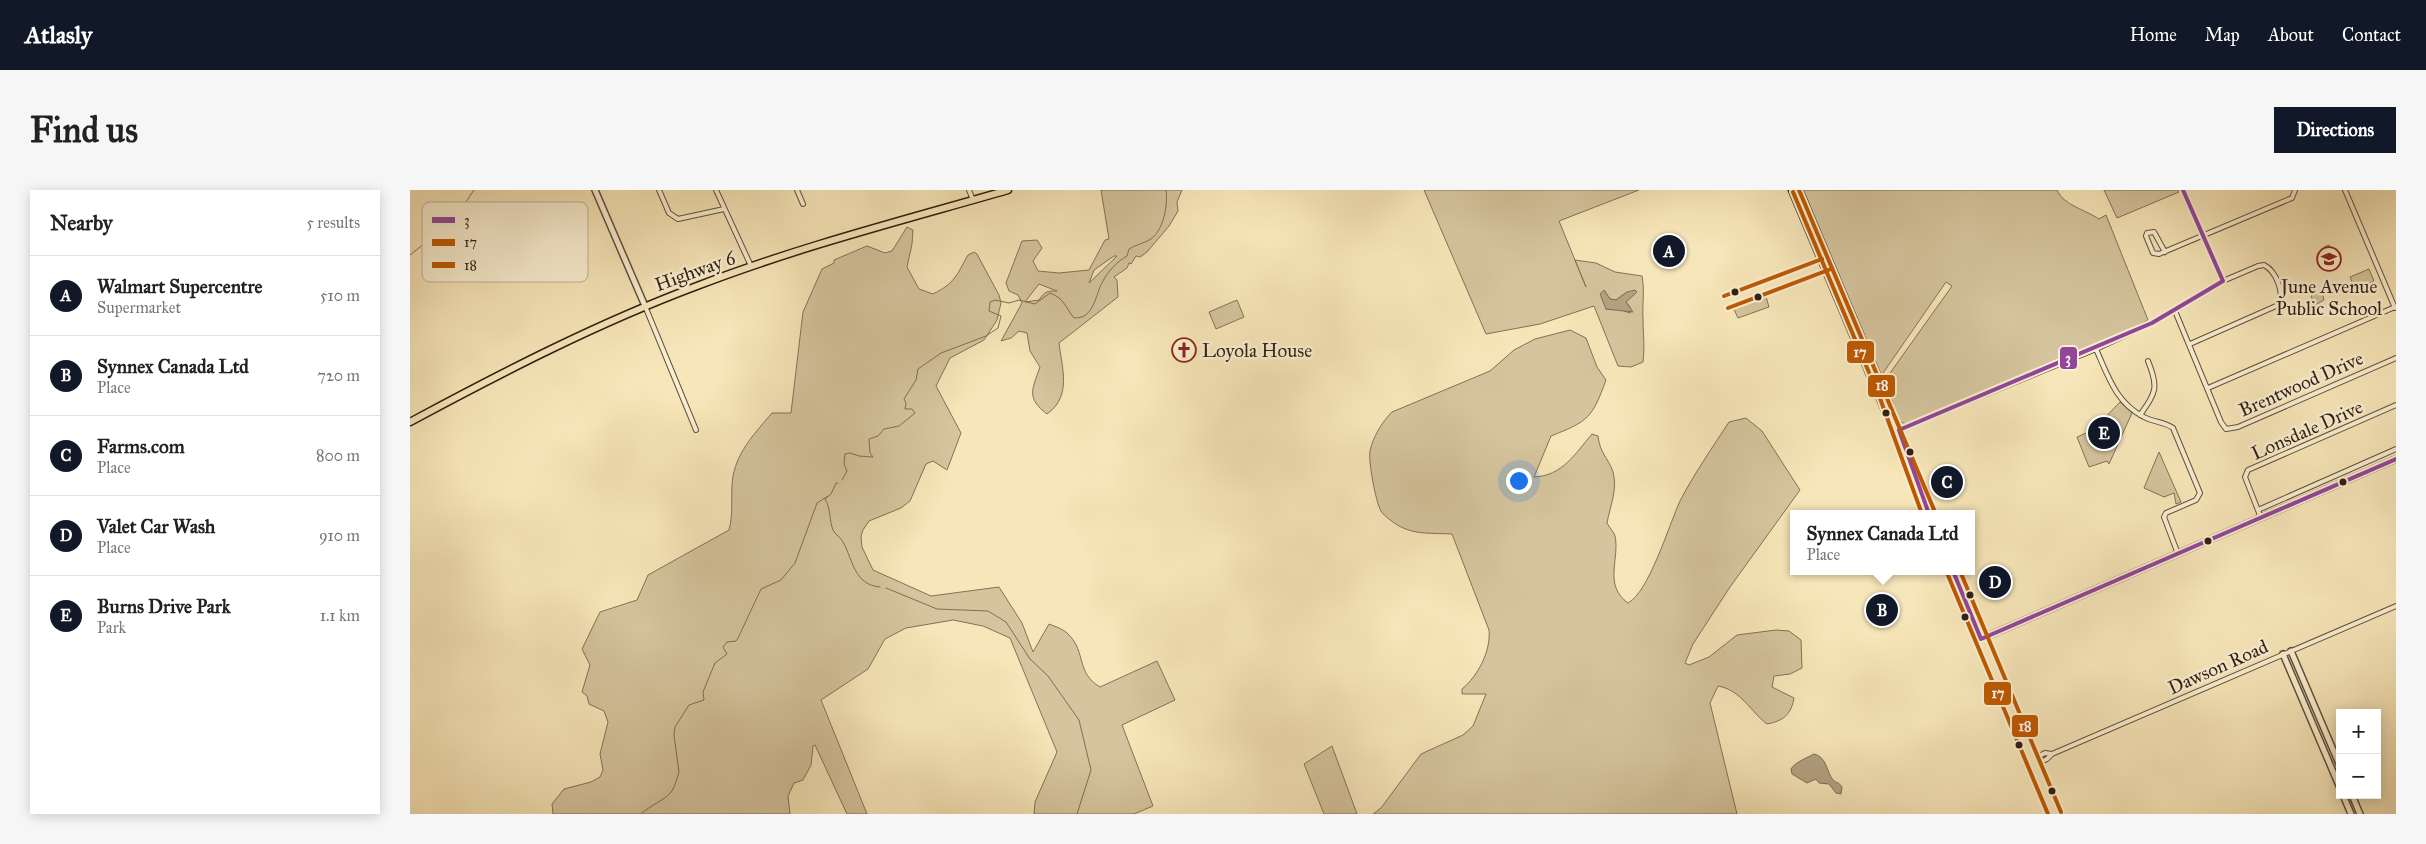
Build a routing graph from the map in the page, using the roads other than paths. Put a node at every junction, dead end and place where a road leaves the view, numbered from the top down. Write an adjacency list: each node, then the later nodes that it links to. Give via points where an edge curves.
1 (595, 190): 19 (street)
2 (659, 190): 14 (street, via 669,213 678,219)
3 (716, 190): 14 (street)
4 (797, 190): 13 (street)
5 (969, 190): 12 (street)
6 (1008, 190): 12 (main road, Highway 6)
7 (1792, 190): 31 (main road)
8 (1799, 190): 31 (main road)
9 (2183, 190): 15 (street)
10 (2295, 190): 15 (street, via 2292,198)
11 (2345, 190): 20 (street)
12 (973, 200): 17 (main road, Highway 6)
13 (803, 204)
14 (724, 209): 17 (street)
15 (2203, 236): 16 (street); 18 (street)
16 (2164, 252): 16 (street, via 2154,232 2147,232 2153,252)
17 (751, 266): 19 (main road, Highway 6)
18 (2223, 281): 21 (street); 22 (street, via 2264,265 2269,268 2282,298 2276,306)
19 (645, 306): 29 (main road, Highway 6, via 542,353); 30 (street)
20 (2396, 308): 26 (street)
21 (2175, 311): 22 (street, Brentwood Drive); 23 (street)
22 (2190, 344): 26 (street, Brentwood Drive)
23 (2096, 349): 28 (street, via 2116,393); 31 (street)
24 (2396, 358): 26 (street, Brentwood Drive, via 2231,430 2223,427)
25 (2148, 362): 28 (street, via 2155,379 2155,391)
26 (2208, 388)
27 (2396, 405): 35 (street, Lonsdale Drive, via 2248,470 2245,477)
28 (2140, 415): 37 (street, via 2173,428 2200,493 2196,500 2166,513 2164,517)
29 (410, 422)
30 (696, 430)
31 (1896, 432): 34 (main road)
32 (2396, 449): 35 (street)
33 (2396, 459): 36 (main road)
34 (1928, 510)
35 (2258, 510): 36 (street, Lonsdale Drive)
36 (2261, 518): 37 (main road)
37 (2178, 554): 40 (main road)
38 (1955, 575): 40 (main road)
39 (2396, 606): 41 (street, Dawson Road)
40 (1981, 639): 47 (main road)
41 (2291, 651): 42 (street, Dawson Road); 43 (street)
42 (2283, 654): 44 (street); 45 (street, Dawson Road)
43 (2332, 749): 44 (street); 46 (street)
44 (2325, 752): 48 (street)
45 (2052, 754): 47 (street, Dawson Road, via 2047,759); 47 (street, Dawson Road, via 2045,753)
46 (2336, 758)
47 (2033, 762): 51 (main road)
48 (2336, 778)
49 (2345, 799): 52 (street)
50 (2354, 799): 53 (street)
51 (2055, 814)
52 (2351, 814)
53 (2360, 814)

